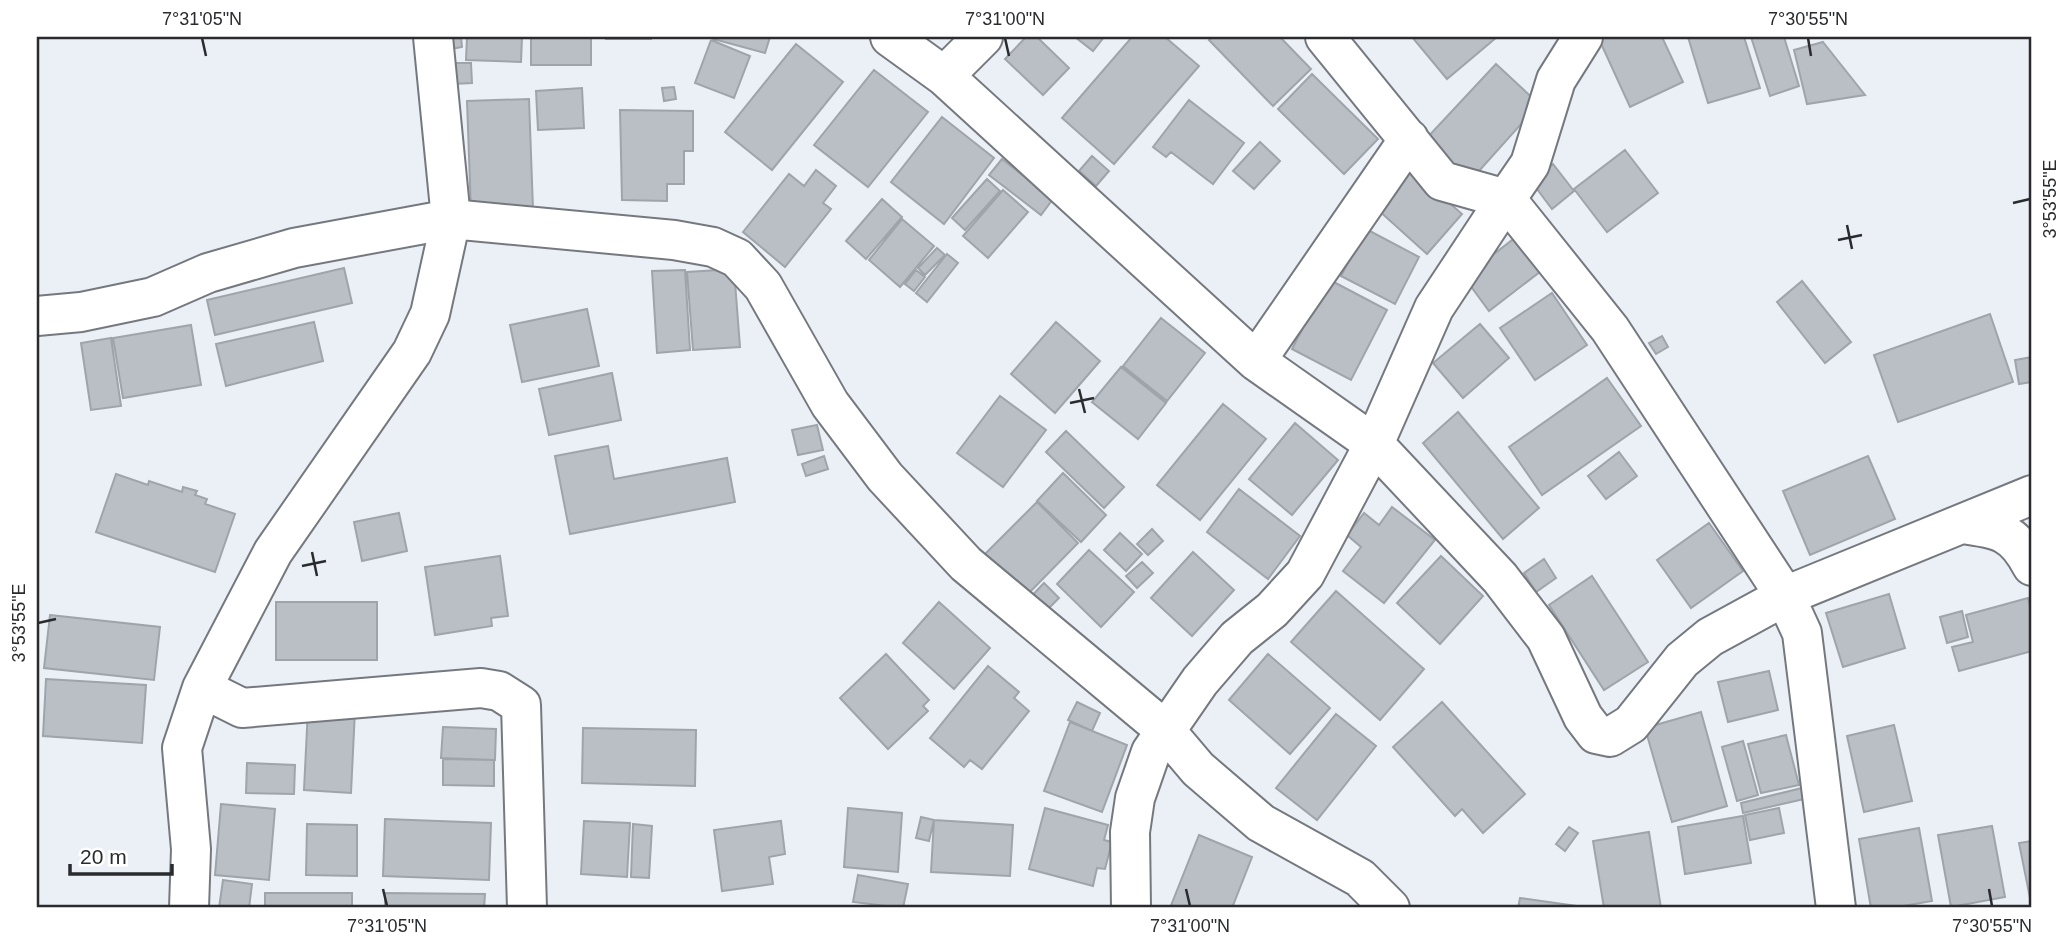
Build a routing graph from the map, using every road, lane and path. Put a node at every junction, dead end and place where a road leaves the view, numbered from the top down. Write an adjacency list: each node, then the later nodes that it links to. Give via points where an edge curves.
1 (433, 37): 9 (street)
2 (890, 37): 6 (street)
3 (983, 37): 6 (street)
4 (1325, 37): 7 (street)
5 (1583, 37): 8 (street, via 1556,80 1530,164)
6 (944, 76): 11 (street)
7 (1409, 139): 8 (street, via 1443,181); 11 (street)
8 (1506, 199): 12 (street, via 1434,308); 16 (street, via 1611,329)
9 (451, 219): 10 (street, via 294,248 208,273 153,297); 17 (street, via 429,314 412,352 273,552); 18 (street, via 674,240 713,247 737,258 763,286 830,404 924,522 966,564)
10 (37, 316)
11 (1256, 361): 12 (street)
12 (1374, 444): 16 (street, via 1500,578 1546,638 1583,717 1596,734 1610,737 1631,724 1691,652); 18 (street, via 1305,574 1272,610 1237,638)
13 (2032, 495): 14 (street)
14 (1962, 524): 15 (street, via 2008,535 2021,544); 16 (street)
15 (2032, 566)
16 (1784, 596): 23 (street, via 1802,634 1806,657)
17 (202, 688): 19 (street, via 183,748 191,849); 20 (street, via 242,708 481,688 499,691 521,705)
18 (1165, 730): 21 (street, via 1151,752 1135,798 1130,832); 22 (street, via 1198,769 1261,823 1360,878)
19 (189, 908)
20 (527, 908)
21 (1131, 908)
22 (1390, 908)
23 (1836, 908)

